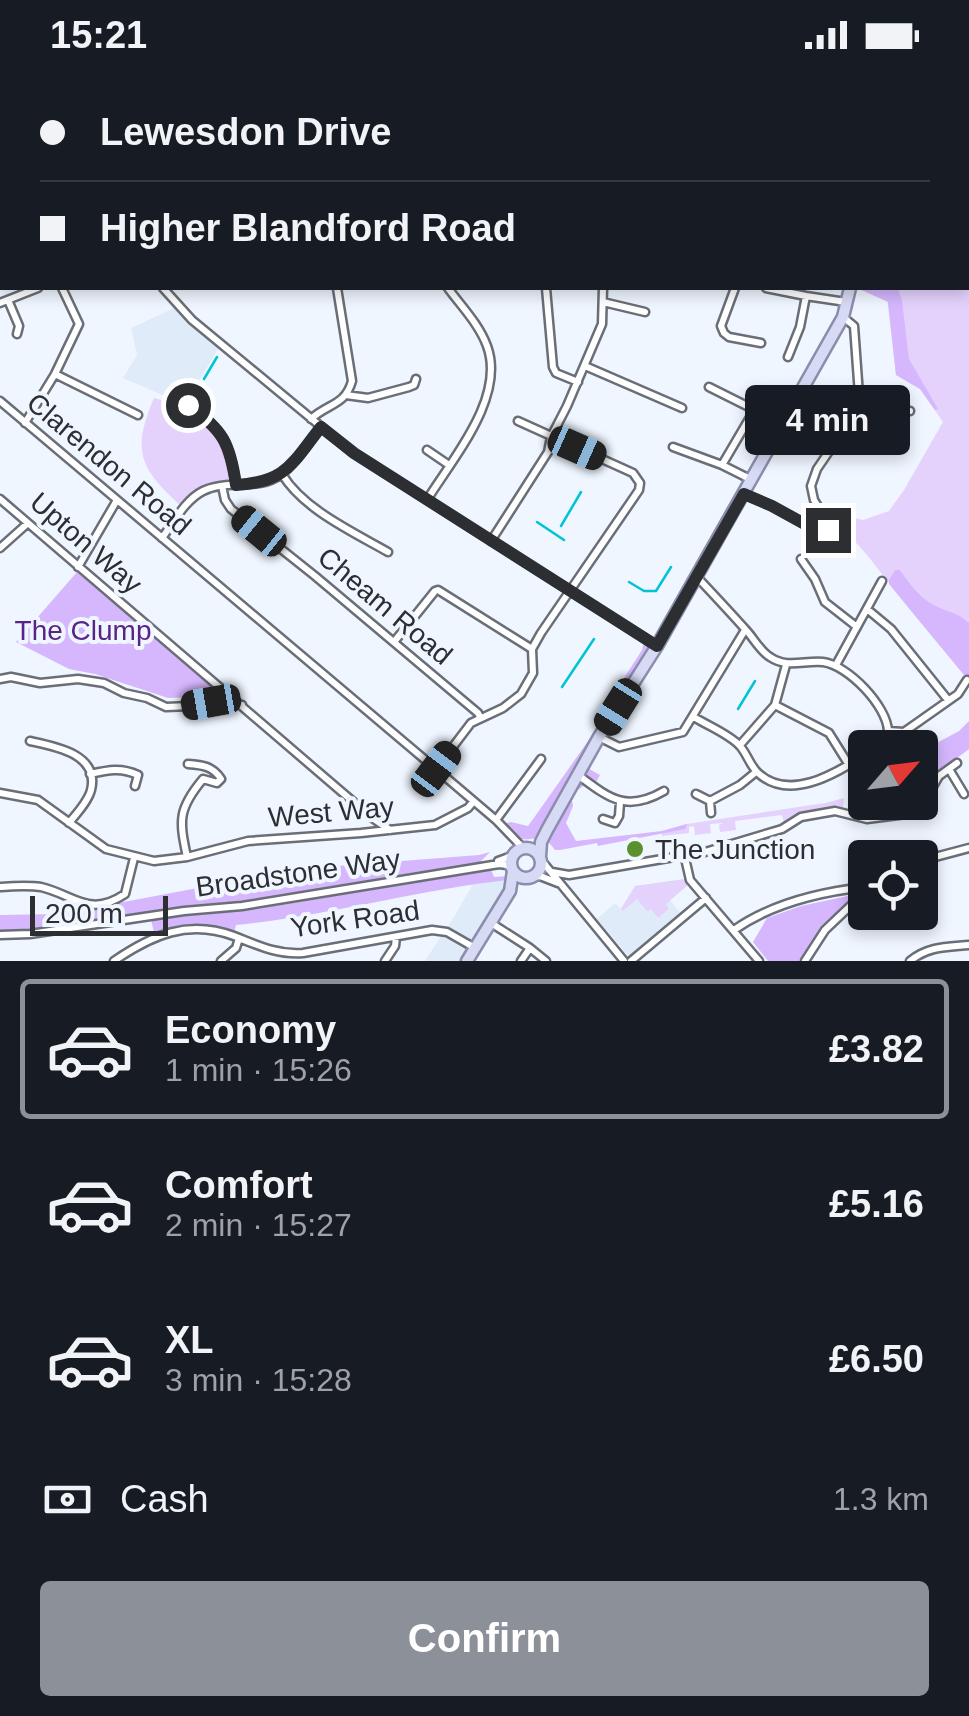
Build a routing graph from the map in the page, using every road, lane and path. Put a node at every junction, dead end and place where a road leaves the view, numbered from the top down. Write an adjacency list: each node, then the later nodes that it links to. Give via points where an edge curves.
1 (33, 290): 12 (street)
2 (63, 290): 21 (street, via 79,324)
3 (164, 290): 31 (street)
4 (337, 290): 25 (street, via 353,375)
5 (449, 290): 39 (street, via 485,342 492,377 485,407)
6 (546, 290): 23 (street, via 552,367)
7 (603, 290): 13 (street)
8 (734, 290): 18 (street, via 724,333)
9 (776, 290): 11 (street)
10 (849, 290): 14 (main road)
11 (806, 296): 14 (street); 19 (street)
12 (4, 302): 17 (street)
13 (603, 302): 15 (street); 20 (street)
14 (846, 302): 16 (main road)
15 (645, 312)
16 (842, 317): 35 (street, via 854,326 859,395); 42 (main road)
17 (17, 334)
18 (761, 343)
19 (788, 351)
20 (585, 366): 23 (street); 28 (street)
21 (55, 374): 30 (street); 33 (street)
22 (416, 380): 25 (street, via 368,398)
23 (578, 382): 36 (street)
24 (708, 388): 40 (street, via 757,406)
25 (346, 395): 31 (street)
26 (0, 402): 33 (street, Clarendon Road)
27 (188, 405): 43 (street, via 224,438)
28 (682, 408)
29 (910, 411): 35 (street, via 872,405)
30 (138, 415)
31 (311, 419): 34 (street)
32 (518, 421): 36 (street)
33 (26, 423): 47 (street, Clarendon Road)
34 (321, 427): 41 (street); 48 (street)
35 (845, 428): 45 (street, via 811,486 828,530)
36 (551, 437): 51 (street); 58 (street, via 633,473 640,483)
37 (673, 447): 40 (street)
38 (428, 450): 39 (street)
39 (449, 465): 48 (street)
40 (722, 465): 42 (street)
41 (282, 474): 43 (street); 53 (street, via 304,501)
42 (752, 480): 45 (main road)
43 (236, 485): 44 (street)
44 (222, 486): 50 (street, via 199,493); 62 (street, Cheam Road, via 231,509)
45 (744, 494): 56 (main road)
46 (0, 499): 49 (street, Upton Way)
47 (117, 500): 50 (street, Clarendon Road); 55 (street)
48 (428, 500): 51 (street)
49 (28, 523): 52 (street); 55 (street, Upton Way)
50 (162, 538): 85 (street, Clarendon Road)
51 (491, 541): 58 (street)
52 (0, 548)
53 (388, 552)
54 (801, 559): 60 (street, via 830,608)
55 (78, 567): 69 (street, Upton Way)
56 (696, 576): 61 (street); 63 (main road)
57 (882, 581): 59 (street)
58 (568, 590): 63 (street); 64 (street)
59 (867, 609): 60 (street); 70 (street)
60 (857, 626): 66 (street)
61 (746, 630): 65 (street, via 769,657); 75 (street)
62 (394, 642): 64 (street, via 438,590); 74 (street, Cheam Road)
63 (657, 646): 78 (main road)
64 (532, 649): 74 (street, via 533,673 521,694)
65 (786, 665): 66 (street); 73 (street)
66 (836, 665): 76 (street, via 881,709)
67 (0, 679): 71 (street, via 104,682 166,706)
68 (967, 680): 70 (street)
69 (227, 692): 71 (street); 72 (street, Upton Way)
70 (948, 700): 77 (street)
71 (218, 703): 72 (street)
72 (242, 705): 100 (street, Upton Way)
73 (775, 705): 80 (street); 83 (street, via 829,734)
74 (480, 717): 85 (street)
75 (694, 717): 78 (street, via 676,735 619,747); 80 (street)
76 (888, 730)
77 (907, 730)
78 (599, 737): 89 (main road)
79 (30, 741): 88 (street, via 74,754)
80 (740, 746): 87 (street)
81 (541, 759): 102 (street)
82 (958, 762): 86 (street)
83 (848, 763)
84 (848, 766): 87 (street, via 794,785)
85 (436, 769): 96 (street, Clarendon Road)
86 (949, 769): 95 (street); 113 (street, via 906,814 801,818)
87 (756, 772): 98 (street)
88 (90, 774): 91 (street, via 127,770 138,774); 103 (street, via 91,793)
89 (578, 775): 97 (street); 105 (main road)
90 (204, 779): 90 (street, via 220,780 209,767 192,764); 109 (street, via 180,818)
91 (135, 786)
92 (664, 792): 97 (street)
93 (0, 793): 103 (street, West Way, via 38,800)
94 (696, 794): 98 (street)
95 (964, 794)
96 (473, 802): 102 (street, Clarendon Road); 104 (street, West Way, via 435,824)
97 (620, 802): 101 (street, via 616,822)
98 (710, 802): 99 (street)
99 (711, 813)
100 (371, 817): 104 (street, Upton Way); 106 (street)
101 (603, 819)
102 (496, 820): 110 (street, Clarendon Road)
103 (69, 824): 111 (street, West Way, via 106,849)
104 (390, 830): 106 (street, West Way)
105 (547, 830): 110 (main road); 112 (main road)
106 (368, 832): 109 (street, West Way, via 248,841)
107 (969, 848): 108 (street)
108 (938, 856)
109 (186, 857): 111 (street, West Way)
110 (516, 857): 112 (main road, via 534,850); 115 (main road, via 519,876); 119 (main road); 125 (street, Broadstone Way, via 257,904)
111 (134, 858): 118 (street, via 125,894 100,906 45,888)
112 (541, 858): 114 (street); 115 (main road)
113 (685, 858): 114 (street, via 570,876); 121 (street, via 690,880)
114 (552, 872): 117 (street)
115 (532, 877): 117 (street); 119 (main road)
116 (0, 878): 118 (street)
117 (563, 886): 138 (street)
118 (0, 887)
119 (510, 891): 123 (main road)
120 (848, 891): 124 (street, via 777,908)
121 (706, 898): 124 (street); 138 (street)
122 (848, 906): 140 (street)
123 (491, 922): 129 (main road); 130 (street)
124 (734, 930): 139 (street)
125 (0, 936)
126 (396, 937): 129 (street, York Road, via 442,930); 131 (street, York Road); 134 (street)
127 (240, 938): 131 (street, York Road); 132 (street, York Road, via 173,931); 133 (street)
128 (969, 946): 141 (street, via 933,948)
129 (475, 948): 135 (main road)
130 (530, 948): 136 (street); 137 (street)
131 (274, 956)
132 (114, 961)
133 (221, 961)
134 (386, 961)
135 (467, 961)
136 (522, 961)
137 (546, 961)
138 (628, 961)
139 (759, 961)
140 (805, 961)
141 (910, 961)

